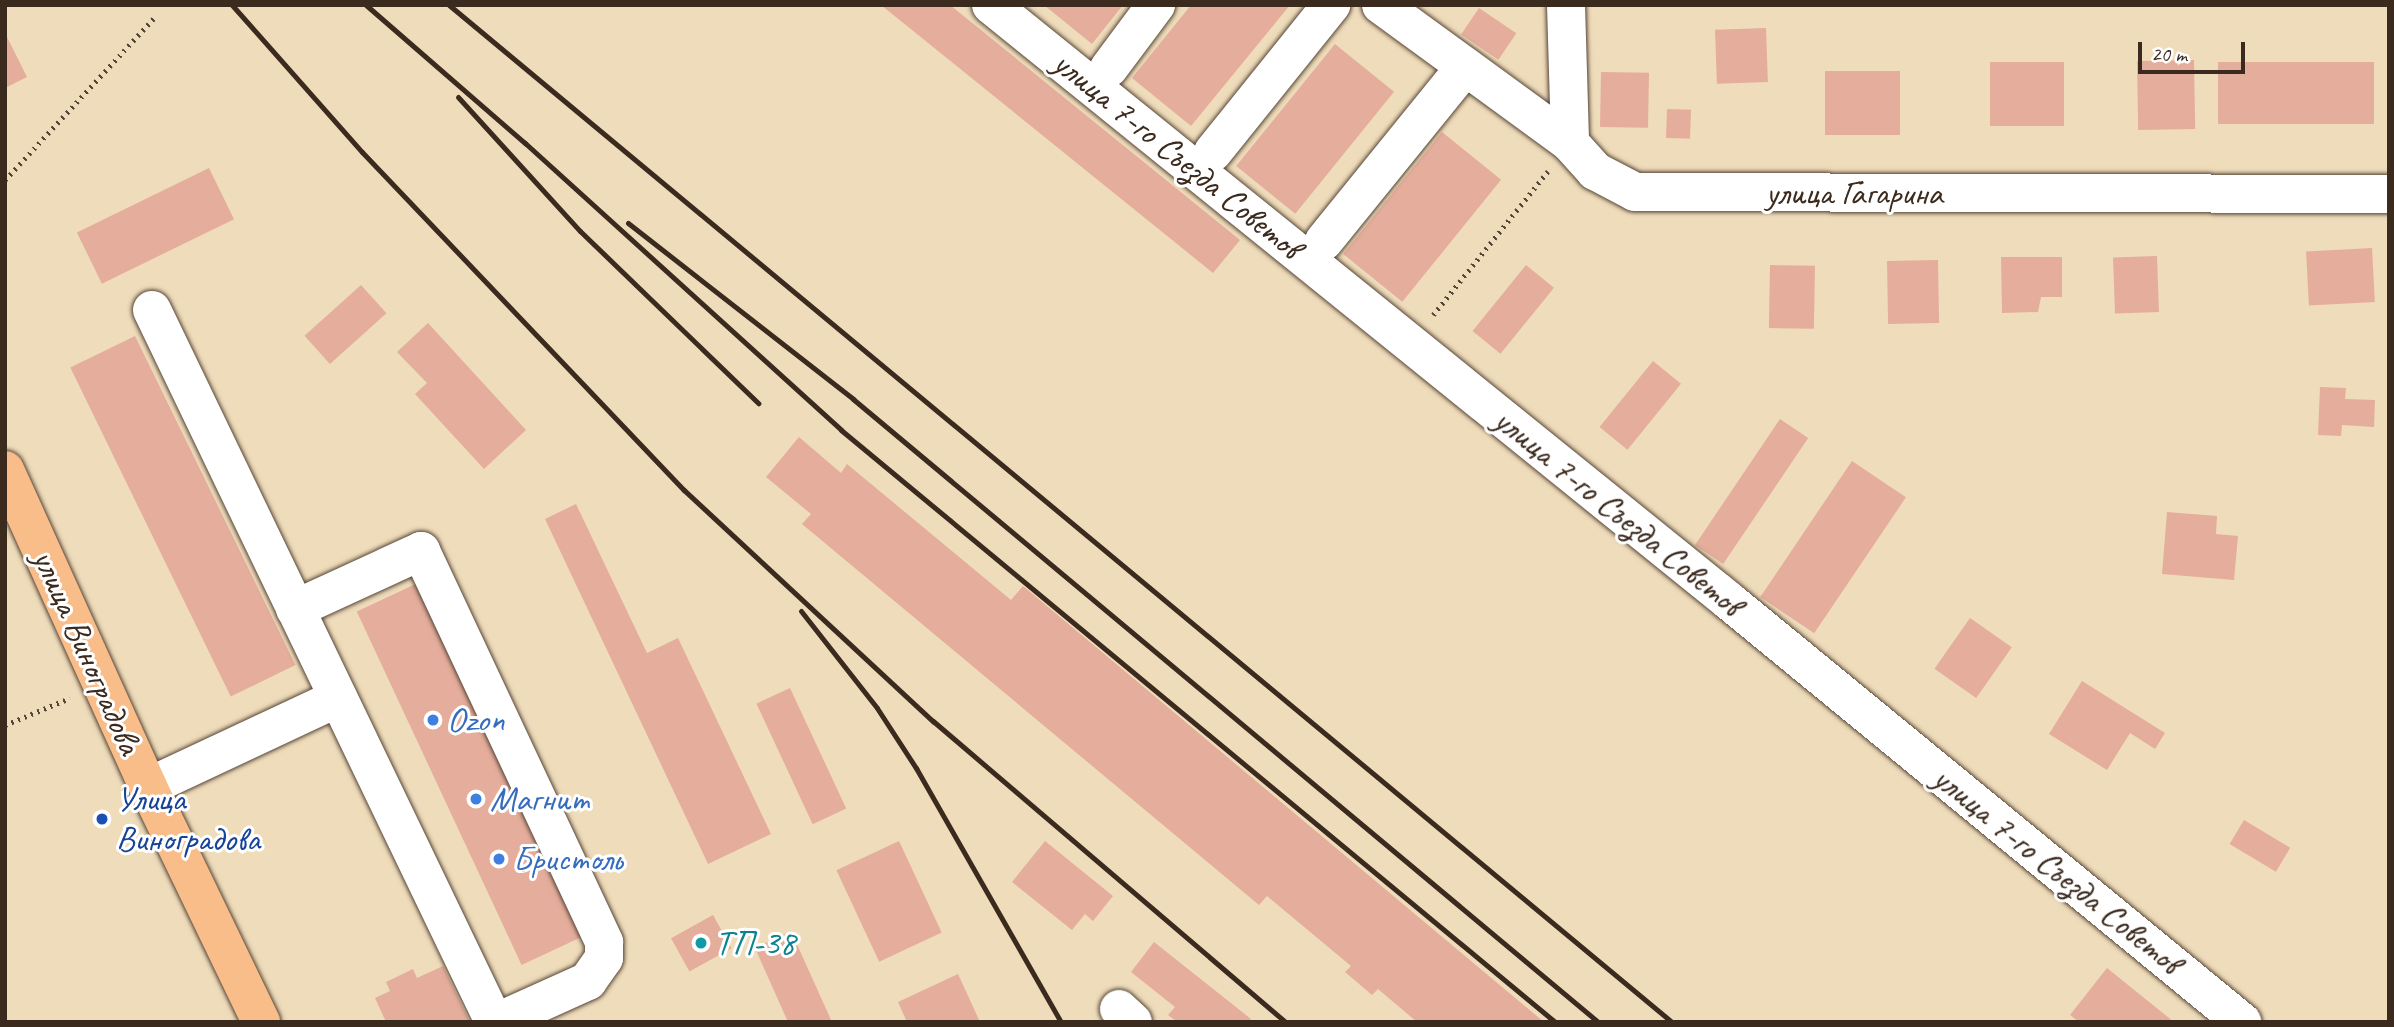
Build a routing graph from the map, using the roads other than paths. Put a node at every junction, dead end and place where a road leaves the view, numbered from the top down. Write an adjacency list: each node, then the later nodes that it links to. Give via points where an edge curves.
1 (991, 5): 19 (street, улица 7-го Съезда Советов)
2 (1156, 5): 7 (street)
3 (1331, 5): 9 (street)
4 (1381, 5): 6 (street, улица Гагарина)
5 (1566, 5): 8 (street)
6 (1465, 67): 8 (street, улица Гагарина); 11 (street)
7 (1109, 68)
8 (1570, 143): 10 (street, улица Гагарина, via 1595,171 1635,192)
9 (1213, 152)
10 (2389, 194)
11 (1324, 240)
12 (152, 310): 14 (street)
13 (5, 470): 16 (main road, улица Виноградова)
14 (295, 609): 15 (street); 18 (street, via 421,551 604,942 604,958 588,981)
15 (338, 698): 16 (street); 18 (street)
16 (148, 787): 17 (main road, улица Виноградова)
17 (261, 1022)
18 (495, 1022)
19 (2242, 1022)

